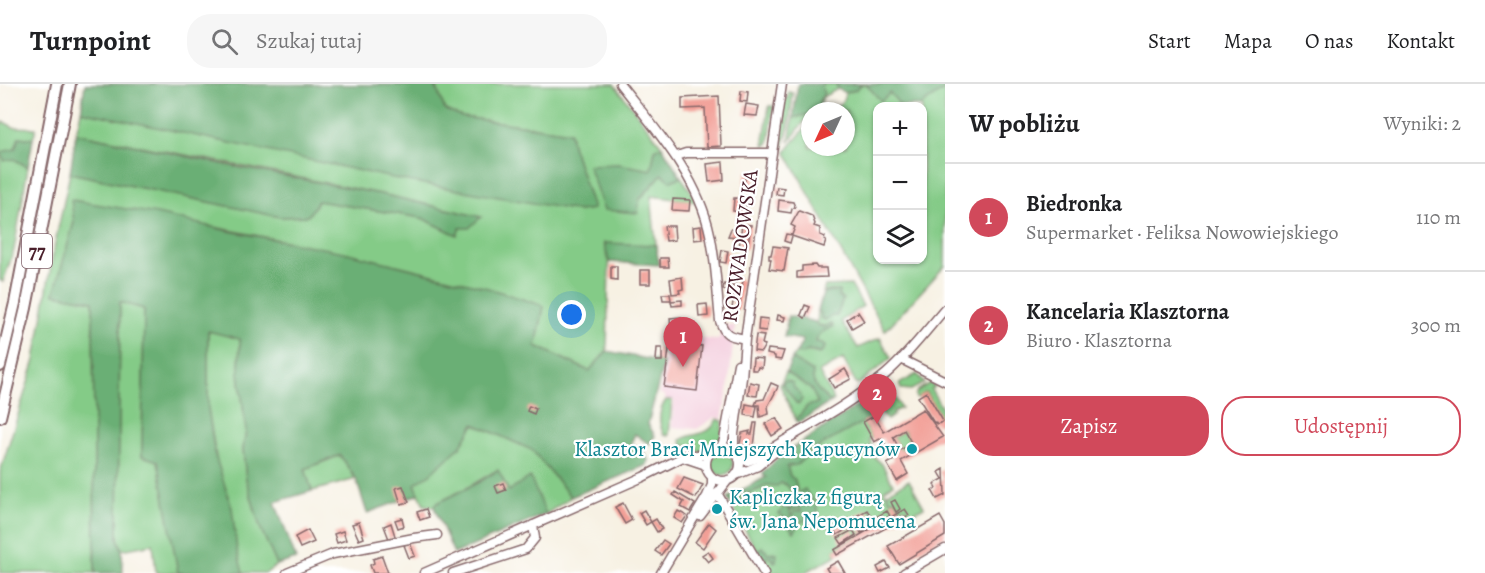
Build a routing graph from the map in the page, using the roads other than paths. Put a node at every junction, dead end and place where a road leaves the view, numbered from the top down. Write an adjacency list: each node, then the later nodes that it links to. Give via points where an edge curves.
1 (57, 84): 10 (main road, 77)
2 (70, 84): 12 (main road, 77, via 26,308)
3 (620, 84): 6 (street)
4 (782, 84): 5 (street, ROZWADOWSKA)
5 (771, 153): 6 (street); 8 (street, ROZWADOWSKA)
6 (676, 156): 8 (street, via 709,232 723,333)
7 (945, 309): 9 (street)
8 (744, 341): 14 (street, ROZWADOWSKA); 16 (street, ROZWADOWSKA, via 734,434)
9 (902, 359): 11 (street); 13 (street, via 867,389)
10 (0, 366)
11 (945, 381)
12 (0, 417)
13 (792, 437): 16 (street, via 752,460 744,461); 19 (street, via 758,466)
14 (721, 447): 15 (street); 16 (street)
15 (708, 455): 17 (street); 18 (street)
16 (737, 455): 19 (street, via 740,464)
17 (682, 457): 18 (street); 23 (street)
18 (706, 465): 20 (street)
19 (736, 475): 21 (street)
20 (712, 477): 21 (street); 24 (street, via 712,485)
21 (728, 480): 22 (street)
22 (717, 493): 24 (street); 31 (street)
23 (533, 525): 27 (street, via 534,538 526,549); 29 (street)
24 (690, 528): 30 (street)
25 (437, 536): 28 (street, via 333,554)
26 (945, 549): 32 (street)
27 (456, 572)
28 (287, 573)
29 (424, 573)
30 (661, 573)
31 (764, 573)
32 (904, 573)

